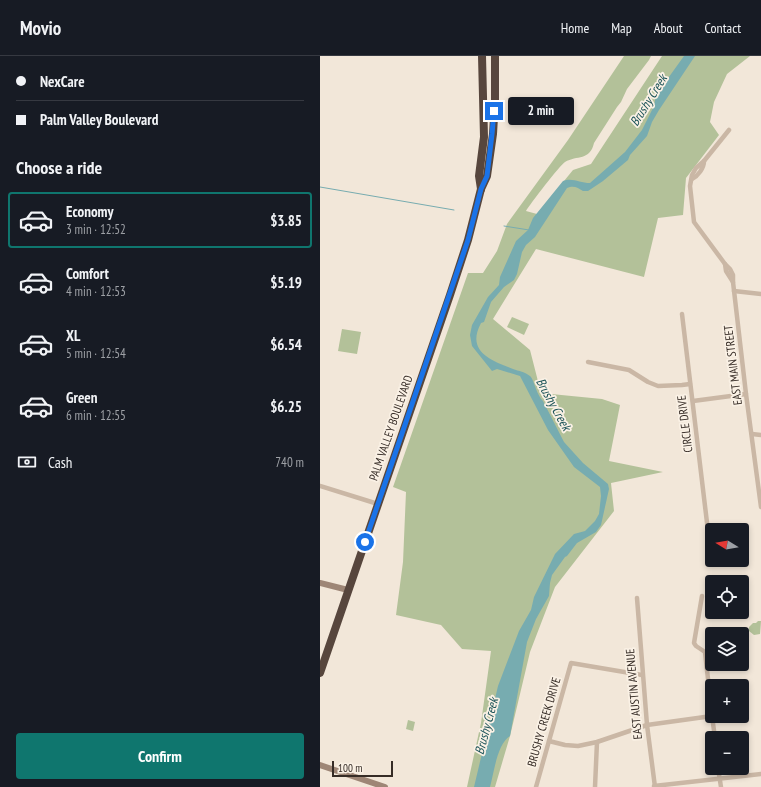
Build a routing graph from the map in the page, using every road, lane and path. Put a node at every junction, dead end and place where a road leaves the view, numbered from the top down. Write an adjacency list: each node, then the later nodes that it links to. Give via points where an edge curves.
1 (482, 56): 6 (highway, PALM VALLEY BOULEVARD, via 484,136 479,176)
2 (486, 56): 4 (highway, via 488,73)
3 (495, 56): 4 (highway, PALM VALLEY BOULEVARD)
4 (495, 76): 6 (highway, PALM VALLEY BOULEVARD, via 490,159 487,176)
5 (728, 130): 7 (street, EAST MAIN STREET, via 704,161 690,186 694,222 730,269)
6 (481, 189): 17 (highway, PALM VALLEY BOULEVARD, via 463,255)
7 (734, 291): 8 (street); 12 (street, EAST MAIN STREET)
8 (761, 294)
9 (682, 314): 11 (street, CIRCLE DRIVE)
10 (588, 362): 11 (street, via 629,370 658,386)
11 (690, 384): 13 (street, CIRCLE DRIVE)
12 (746, 394): 13 (street); 14 (street, EAST MAIN STREET)
13 (693, 401): 19 (street, CIRCLE DRIVE)
14 (752, 434): 15 (street); 18 (street, EAST MAIN STREET)
15 (761, 435)
16 (320, 486): 17 (street)
17 (378, 504): 21 (highway, PALM VALLEY BOULEVARD)
18 (761, 507)
19 (707, 523)
20 (320, 583): 21 (street)
21 (348, 590): 24 (highway, PALM VALLEY BOULEVARD)
22 (702, 596): 26 (street, via 694,642 705,652)
23 (637, 598): 25 (street, EAST AUSTIN AVENUE)
24 (320, 673)
25 (642, 675): 28 (street, EAST AUSTIN AVENUE); 29 (street, BRUSHY CREEK DRIVE, via 571,663)
26 (708, 679)
27 (705, 717): 28 (street)
28 (647, 726): 30 (street); 35 (street, EAST AUSTIN AVENUE)
29 (549, 741): 30 (street, via 572,746); 37 (street, BRUSHY CREEK DRIVE)
30 (597, 742): 38 (street)
31 (320, 765): 36 (street)
32 (761, 774): 34 (street)
33 (719, 775): 34 (street)
34 (720, 779): 35 (street); 39 (street)
35 (655, 786)
36 (385, 787)
37 (536, 787)
38 (595, 787)
39 (721, 787)

